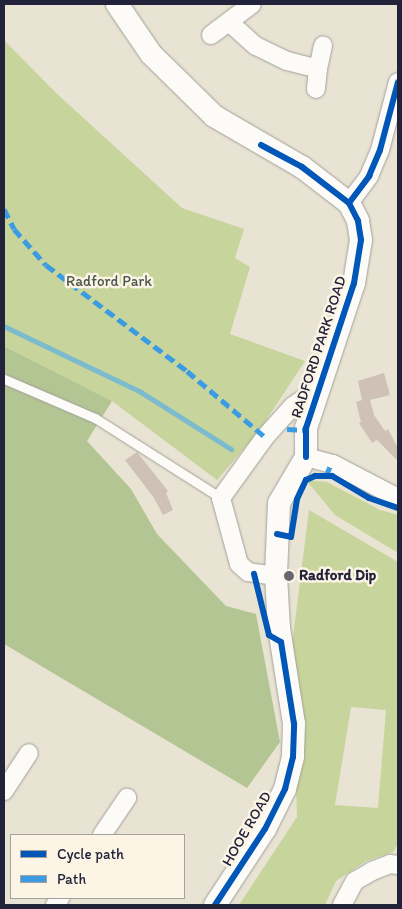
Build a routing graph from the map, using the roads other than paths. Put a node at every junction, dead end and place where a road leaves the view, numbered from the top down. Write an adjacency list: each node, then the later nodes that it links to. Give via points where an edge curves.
1 (117, 4): 10 (street, RADFORD PARK ROAD, via 151,54 214,116 302,167)
2 (252, 4): 3 (street)
3 (229, 22): 4 (street); 6 (street, via 256,46 295,64)
4 (210, 35)
5 (323, 46): 6 (street)
6 (318, 69): 8 (street)
7 (398, 82): 9 (street)
8 (316, 89)
9 (394, 115): 10 (street, via 369,176)
10 (349, 203): 12 (street, RADFORD PARK ROAD, via 358,221 361,240 354,283)
11 (4, 378): 14 (lane, via 95,418)
12 (316, 390): 13 (street, RADFORD PARK ROAD, via 306,428); 14 (street, via 293,406)
13 (306, 456): 15 (street, via 333,464); 16 (street, HOOE ROAD, via 279,503)
14 (221, 498): 16 (street, via 238,564 248,572)
15 (398, 498)
16 (276, 576): 22 (street, HOOE ROAD, via 279,628 294,724 294,757 285,788 265,829)
17 (29, 753): 18 (street)
18 (4, 791)
19 (126, 798): 20 (street)
20 (103, 834)
21 (398, 865): 23 (street, via 390,864 355,881)
22 (215, 905)
23 (342, 905)

